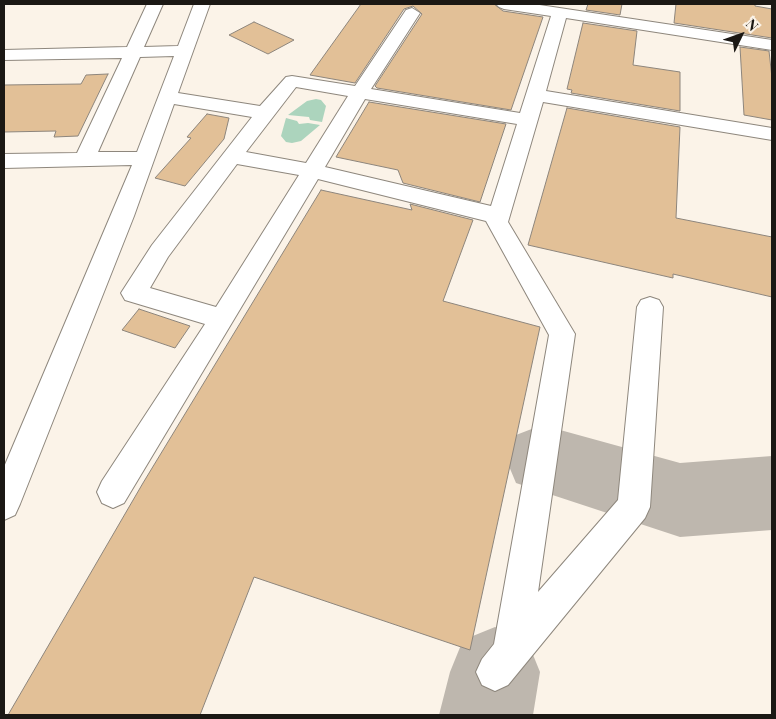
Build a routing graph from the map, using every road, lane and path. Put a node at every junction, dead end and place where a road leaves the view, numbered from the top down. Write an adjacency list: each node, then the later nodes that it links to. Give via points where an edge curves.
1 (155, 4): 10 (street)
2 (202, 4): 9 (street)
3 (504, 4): 6 (street)
4 (630, 4): 7 (street)
5 (412, 13): 12 (street)
6 (560, 13): 7 (street); 13 (street)
7 (626, 23): 8 (street)
8 (772, 45)
9 (184, 52): 10 (street); 14 (street)
10 (133, 53): 11 (street); 19 (street)
11 (4, 55)
12 (360, 92): 15 (street, via 292,81); 16 (street); 22 (street)
13 (536, 95): 16 (street); 17 (street)
14 (166, 97): 15 (street); 20 (street)
15 (265, 113): 18 (street)
16 (528, 120): 23 (street)
17 (772, 134)
18 (232, 156): 22 (street); 25 (street, via 160,251 134,292)
19 (85, 158): 20 (street); 21 (street)
20 (145, 158): 27 (street, via 109,253)
21 (4, 161)
22 (313, 171): 23 (street); 25 (street)
23 (499, 216): 24 (street, via 497,222 562,334 503,662 634,507)
24 (650, 307)
25 (222, 319): 26 (street)
26 (113, 492)
27 (4, 504)

